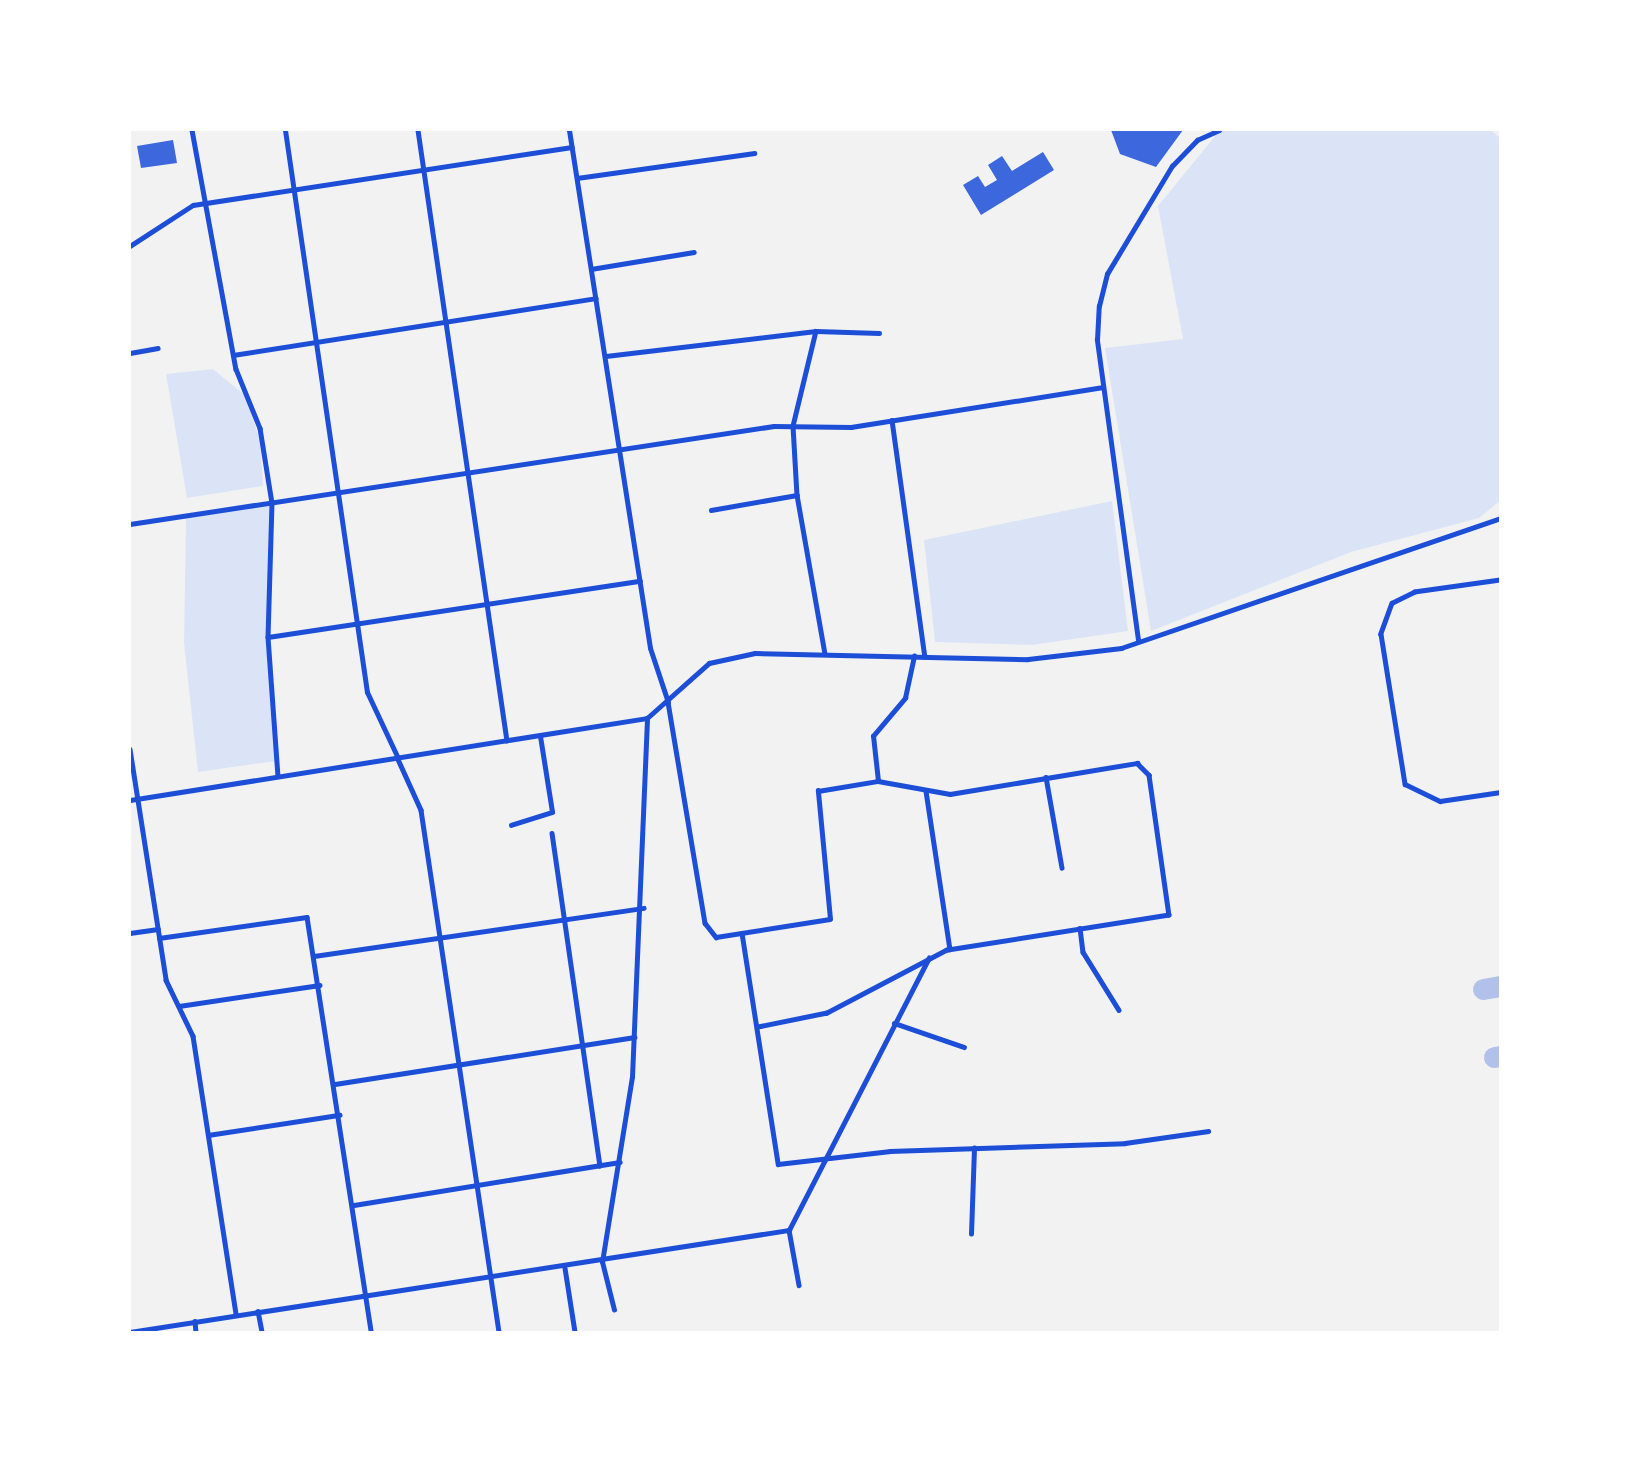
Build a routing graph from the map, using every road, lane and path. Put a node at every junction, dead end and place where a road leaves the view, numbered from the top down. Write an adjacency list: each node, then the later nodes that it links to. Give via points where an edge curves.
1 (192, 130): 11 (street)
2 (285, 130): 10 (street)
3 (418, 130): 8 (street)
4 (569, 130): 6 (street)
5 (1219, 130): 24 (street, via 1184,152 1140,214 1107,274 1097,340)
6 (572, 147): 8 (street); 9 (street)
7 (754, 153): 9 (street)
8 (424, 170): 10 (street); 16 (street)
9 (577, 178): 14 (street)
10 (293, 189): 11 (street); 19 (street)
11 (209, 202): 12 (street, via 180,209); 22 (street)
12 (130, 246)
13 (694, 252): 14 (street)
14 (591, 269): 15 (street)
15 (596, 298): 16 (street); 23 (street)
16 (446, 321): 19 (street); 28 (street)
17 (816, 331): 18 (street); 23 (street); 26 (street)
18 (879, 334)
19 (316, 341): 22 (street); 29 (street)
20 (158, 348): 21 (street)
21 (130, 353)
22 (233, 355): 31 (street, via 260,428)
23 (606, 356): 27 (street)
24 (1103, 387): 25 (street); 40 (street)
25 (892, 420): 26 (street); 43 (street)
26 (793, 425): 27 (street); 30 (street)
27 (620, 450): 28 (street); 36 (street)
28 (470, 473): 29 (street); 37 (street)
29 (338, 493): 31 (street); 38 (street)
30 (797, 495): 32 (street); 41 (street)
31 (272, 503): 34 (street); 39 (street)
32 (711, 510)
33 (1500, 518): 40 (street)
34 (130, 524)
35 (1500, 580): 54 (street, via 1415,592 1392,603 1381,634 1405,784 1440,801)
36 (640, 581): 37 (street); 44 (street, via 650,648)
37 (488, 604): 38 (street); 47 (street)
38 (357, 624): 39 (street); 49 (street, via 369,703)
39 (268, 637): 50 (street)
40 (1139, 640): 43 (street, via 1075,656)
41 (825, 653): 42 (street); 44 (street, via 720,659 696,671)
42 (914, 656): 43 (street); 52 (street, via 905,698 873,736)
43 (925, 657)
44 (668, 702): 45 (street); 65 (street, via 707,933)
45 (647, 718): 46 (street); 60 (street)
46 (540, 736): 47 (street); 57 (street, via 552,812)
47 (507, 741): 49 (street)
48 (130, 749): 55 (street)
49 (397, 756): 50 (street); 67 (street, via 400,776 421,810)
50 (278, 775): 55 (street)
51 (1046, 777): 53 (street, via 950,794); 59 (street); 62 (street, via 1137,763 1149,775 1169,915)
52 (878, 781): 53 (street); 65 (street, via 818,791 814,801 830,919)
53 (926, 790): 68 (street)
54 (1500, 792)
55 (137, 798): 56 (street); 63 (street)
56 (130, 800)
57 (511, 825)
58 (552, 833): 61 (street)
59 (1062, 868)
60 (644, 908): 61 (street); 76 (street)
61 (563, 920): 67 (street); 77 (street)
62 (1080, 928): 68 (street); 73 (street, via 1083,952)
63 (158, 929): 64 (street); 66 (street)
64 (130, 933)
65 (742, 933): 75 (street)
66 (159, 938): 69 (street, via 307,917); 72 (street)
67 (440, 938): 69 (street); 79 (street)
68 (950, 949): 70 (street)
69 (314, 956): 71 (street)
70 (929, 958): 74 (street); 75 (street, via 827,1013)
71 (319, 985): 72 (street); 80 (street)
72 (179, 1006): 83 (street, via 193,1037)
73 (1119, 1010)
74 (894, 1023): 78 (street); 85 (street)
75 (758, 1027): 85 (street, via 778,1164)
76 (634, 1037): 77 (street); 86 (street)
77 (582, 1045): 79 (street); 87 (street)
78 (964, 1047)
79 (457, 1065): 80 (street); 88 (street)
80 (335, 1084): 81 (street)
81 (339, 1115): 83 (street); 89 (street)
82 (1208, 1131): 84 (street, via 1125,1143)
83 (208, 1135): 99 (street)
84 (974, 1148): 85 (street); 91 (street)
85 (825, 1158): 90 (street)
86 (620, 1162): 87 (street); 92 (street)
87 (600, 1166): 88 (street)
88 (475, 1183): 89 (street); 94 (street)
89 (354, 1205): 96 (street)
90 (789, 1230): 92 (street); 95 (street)
91 (971, 1234)
92 (602, 1262): 93 (street); 97 (street)
93 (565, 1268): 94 (street); 106 (street)
94 (491, 1278): 96 (street); 105 (street)
95 (799, 1285)
96 (365, 1296): 98 (street); 104 (street)
97 (614, 1310)
98 (258, 1311): 99 (street); 103 (street)
99 (236, 1314): 100 (street)
100 (195, 1321): 101 (street); 102 (street)
101 (130, 1332)
102 (197, 1332)
103 (262, 1332)
104 (370, 1332)
105 (499, 1332)
106 (575, 1332)

